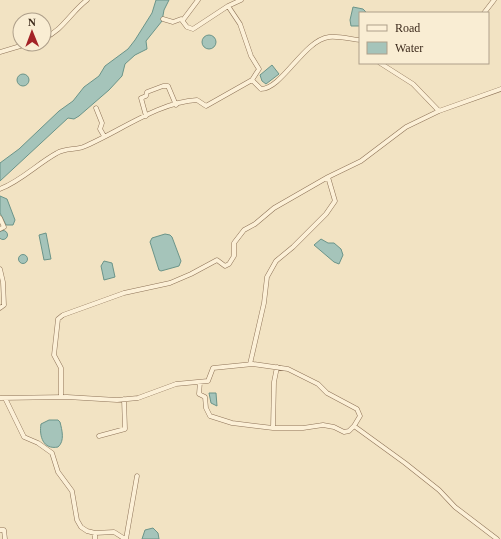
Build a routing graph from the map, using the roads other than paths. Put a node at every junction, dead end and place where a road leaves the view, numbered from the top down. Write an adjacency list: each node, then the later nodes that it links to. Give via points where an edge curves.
1 (87, 0): 10 (street, via 69,16 58,31)
2 (198, 0): 9 (street)
3 (228, 0): 6 (street)
4 (242, 0): 6 (street)
5 (494, 0): 7 (street)
6 (229, 5): 9 (street, via 193,29 187,27); 15 (street, via 240,24 251,56 259,66)
7 (485, 12)
8 (163, 19): 9 (street, via 173,22)
9 (183, 20)
10 (52, 34)
11 (359, 40): 15 (street, via 329,37 320,40 308,49 286,74 266,88 261,89)
12 (12, 48): 13 (street)
13 (0, 52)
14 (382, 64): 19 (street, via 413,84)
15 (252, 80): 17 (street, via 206,106 197,100)
16 (501, 88): 19 (street)
17 (176, 105): 20 (street); 20 (street, via 168,86 156,88 141,98)
18 (96, 108): 21 (street)
19 (439, 111): 22 (street, via 406,127 361,161)
20 (146, 116): 21 (street)
21 (104, 136): 23 (street, via 82,147 56,153 9,186)
22 (328, 177): 28 (street, via 335,201 326,214 276,261 267,277); 31 (street, via 274,208 244,230 234,243 234,256 229,264 225,266 217,260 170,283 124,293 58,319 54,356 61,368)
23 (0, 189)
24 (0, 218): 25 (street, via 4,227)
25 (0, 229)
26 (0, 269): 27 (street, via 4,305)
27 (0, 308)
28 (250, 364): 29 (street); 30 (street, via 213,368 208,381)
29 (277, 366): 35 (street, via 304,376 332,396 357,409 360,416); 36 (street)
30 (200, 382): 34 (street, via 176,384 138,398); 36 (street, via 199,394 205,397 210,416 232,423)
31 (61, 397): 33 (street); 34 (street)
32 (0, 398): 33 (street)
33 (5, 398): 40 (street, via 24,436 52,453 58,472 72,491 77,520 87,531)
34 (124, 400): 37 (street, via 125,429)
35 (354, 426): 36 (street, via 344,432 323,425); 44 (street, via 405,463 439,490 455,507)
36 (273, 428)
37 (99, 436)
38 (137, 476): 43 (street)
39 (0, 530): 41 (street, via 4,530)
40 (95, 533): 42 (street); 43 (street, via 114,532)
41 (5, 539)
42 (95, 539)
43 (125, 539)
44 (497, 539)

